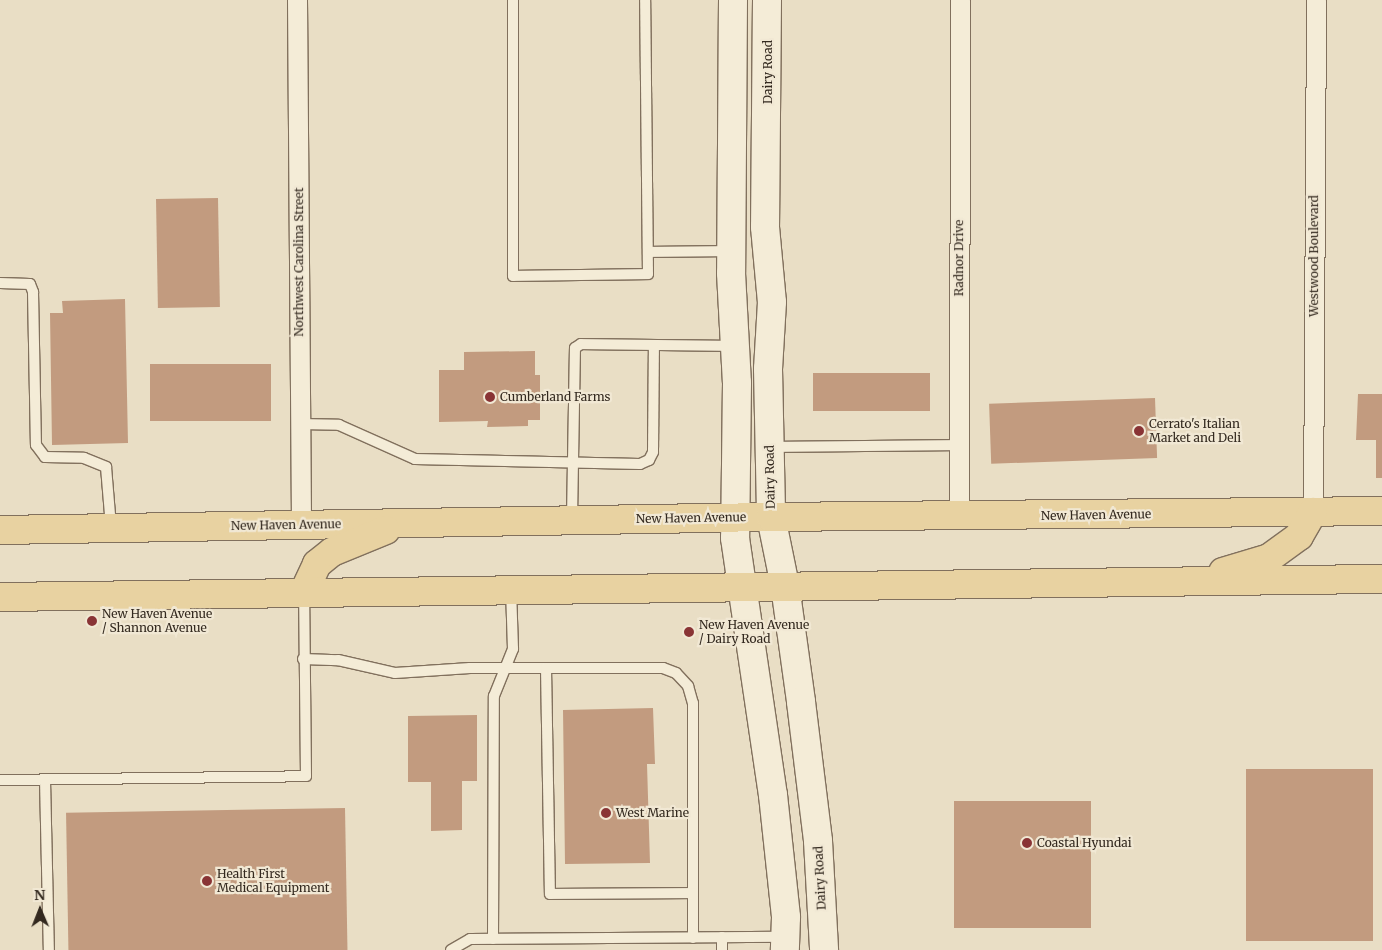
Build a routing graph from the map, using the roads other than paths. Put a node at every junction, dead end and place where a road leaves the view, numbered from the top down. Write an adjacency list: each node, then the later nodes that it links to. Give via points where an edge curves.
1 (297, 0): 13 (street, Northwest Carolina Street)
2 (513, 0): 9 (lane, via 513,276 648,274)
3 (646, 0): 9 (lane)
4 (733, 0): 8 (street)
5 (767, 0): 15 (street, Dairy Road, via 765,228 772,302 768,369)
6 (960, 0): 14 (street, Radnor Drive)
7 (1316, 0): 18 (street, Westwood Boulevard)
8 (731, 251): 9 (lane); 12 (street)
9 (648, 252)
10 (0, 283): 25 (lane, via 30,284 33,292 36,445 45,457 84,458 106,467)
11 (654, 345): 12 (lane); 16 (lane, via 653,452 649,460 640,464); 16 (lane, via 581,344 575,348)
12 (735, 346): 20 (street)
13 (300, 424): 16 (lane, via 340,425 414,459); 24 (street, Northwest Carolina Street)
14 (959, 445): 15 (lane); 19 (street, Radnor Drive)
15 (770, 447): 21 (street, Dairy Road)
16 (572, 462): 22 (lane)
17 (1382, 511): 18 (main road, New Haven Avenue)
18 (1313, 512): 19 (main road, New Haven Avenue); 28 (main road, via 1299,536 1269,558)
19 (959, 516): 21 (main road, New Haven Avenue)
20 (736, 517): 21 (main road, New Haven Avenue); 22 (main road, New Haven Avenue); 30 (street, via 735,538)
21 (771, 517): 29 (street, Dairy Road)
22 (572, 520): 23 (main road, New Haven Avenue)
23 (406, 523): 24 (main road, New Haven Avenue); 32 (main road, via 332,552 317,564)
24 (301, 525): 25 (main road, New Haven Avenue)
25 (111, 528): 26 (main road, New Haven Avenue)
26 (0, 530)
27 (1382, 579): 28 (main road)
28 (1196, 581): 29 (main road)
29 (785, 586): 30 (main road); 47 (street, Dairy Road, via 818,841)
30 (745, 587): 31 (main road); 43 (street, via 773,795)
31 (511, 589): 32 (main road); 36 (lane, via 513,649)
32 (304, 592): 33 (main road); 34 (lane)
33 (0, 597)
34 (303, 659): 36 (lane, via 338,660 395,673); 38 (lane, via 306,776)
35 (546, 668): 36 (lane); 39 (lane, via 663,668 676,673 688,686 693,704); 39 (lane, via 550,894)
36 (505, 669): 42 (lane, via 494,696)
37 (0, 780): 38 (lane)
38 (45, 780): 44 (lane)
39 (693, 893): 41 (lane)
40 (722, 937): 41 (lane); 43 (lane); 46 (lane)
41 (693, 938): 42 (lane)
42 (493, 939): 45 (lane, via 470,939)
43 (785, 944)
44 (49, 950)
45 (450, 950)
46 (722, 950)
47 (824, 950)

